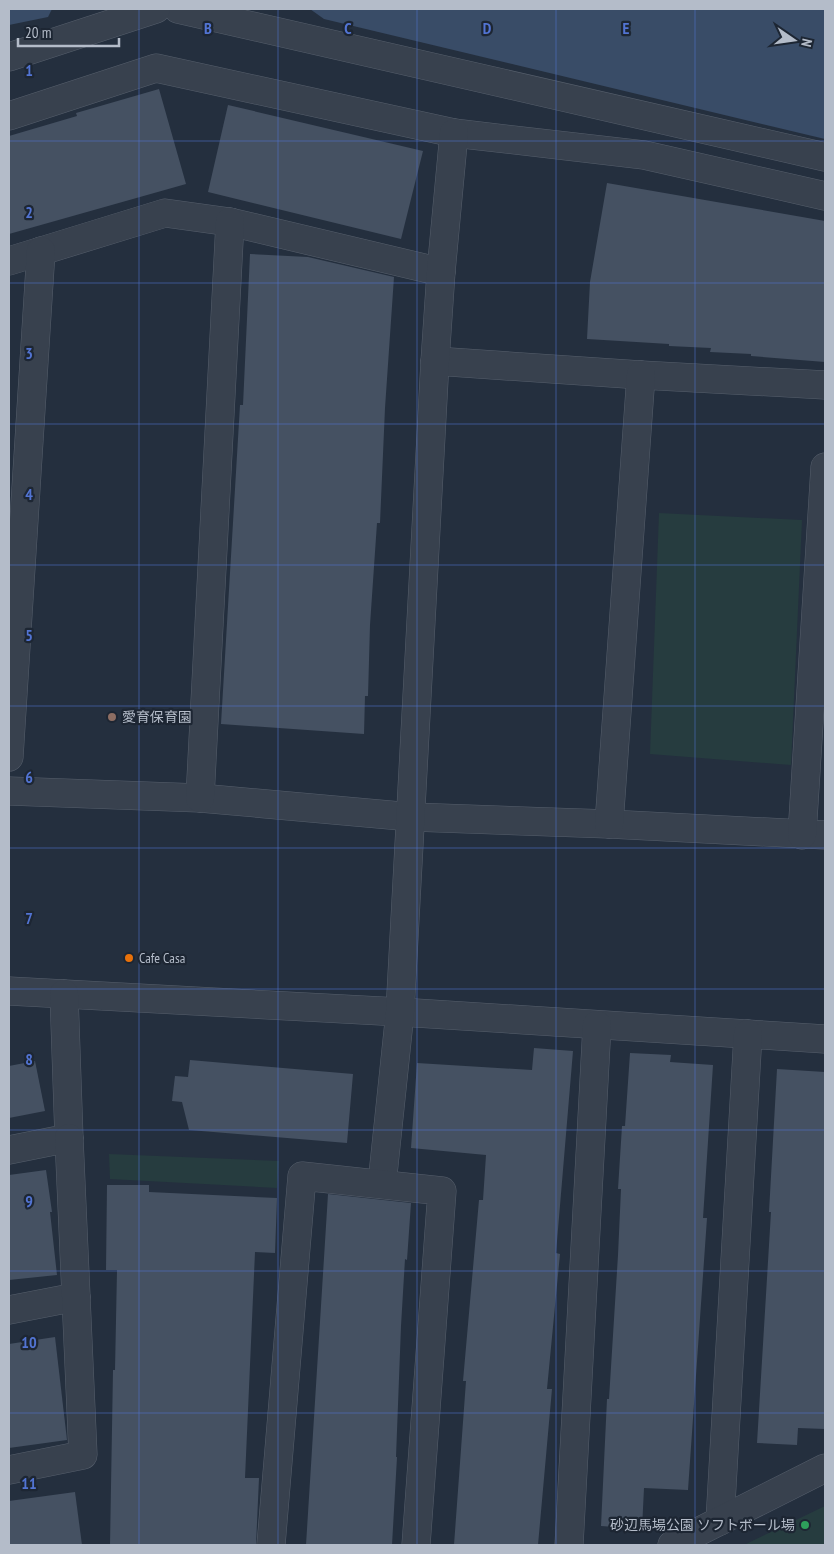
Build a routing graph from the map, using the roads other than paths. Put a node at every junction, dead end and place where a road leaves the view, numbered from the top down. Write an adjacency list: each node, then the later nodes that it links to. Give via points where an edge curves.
1 (156, 9): 3 (street)
2 (178, 9): 6 (street)
3 (9, 57)
4 (9, 116): 5 (street, via 156,68)
5 (454, 133): 7 (street, via 644,155); 11 (street)
6 (825, 157)
7 (825, 196)
8 (230, 222): 9 (street, via 166,213); 11 (street); 18 (street)
9 (42, 251): 10 (street); 16 (street)
10 (9, 262)
11 (441, 272): 12 (street)
12 (435, 361): 13 (street); 19 (street)
13 (641, 375): 14 (street); 20 (street)
14 (825, 385)
15 (825, 467): 21 (street)
16 (9, 757)
17 (9, 792): 18 (street)
18 (200, 798): 19 (street)
19 (412, 818): 20 (street); 24 (street)
20 (609, 824): 21 (street)
21 (814, 836)
22 (9, 991): 23 (street)
23 (64, 994): 24 (street); 28 (street)
24 (400, 1012): 25 (street); 30 (street)
25 (597, 1025): 26 (street); 38 (street)
26 (748, 1034): 27 (street); 35 (street)
27 (825, 1039)
28 (69, 1138): 29 (street); 31 (street)
29 (9, 1150)
30 (382, 1184): 36 (street, via 302,1176); 37 (street, via 442,1191)
31 (76, 1297): 32 (street); 34 (street, via 83,1455)
32 (9, 1310)
33 (825, 1468): 35 (street)
34 (9, 1470)
35 (720, 1521): 39 (street)
36 (271, 1545)
37 (416, 1545)
38 (569, 1545)
39 (672, 1545)

